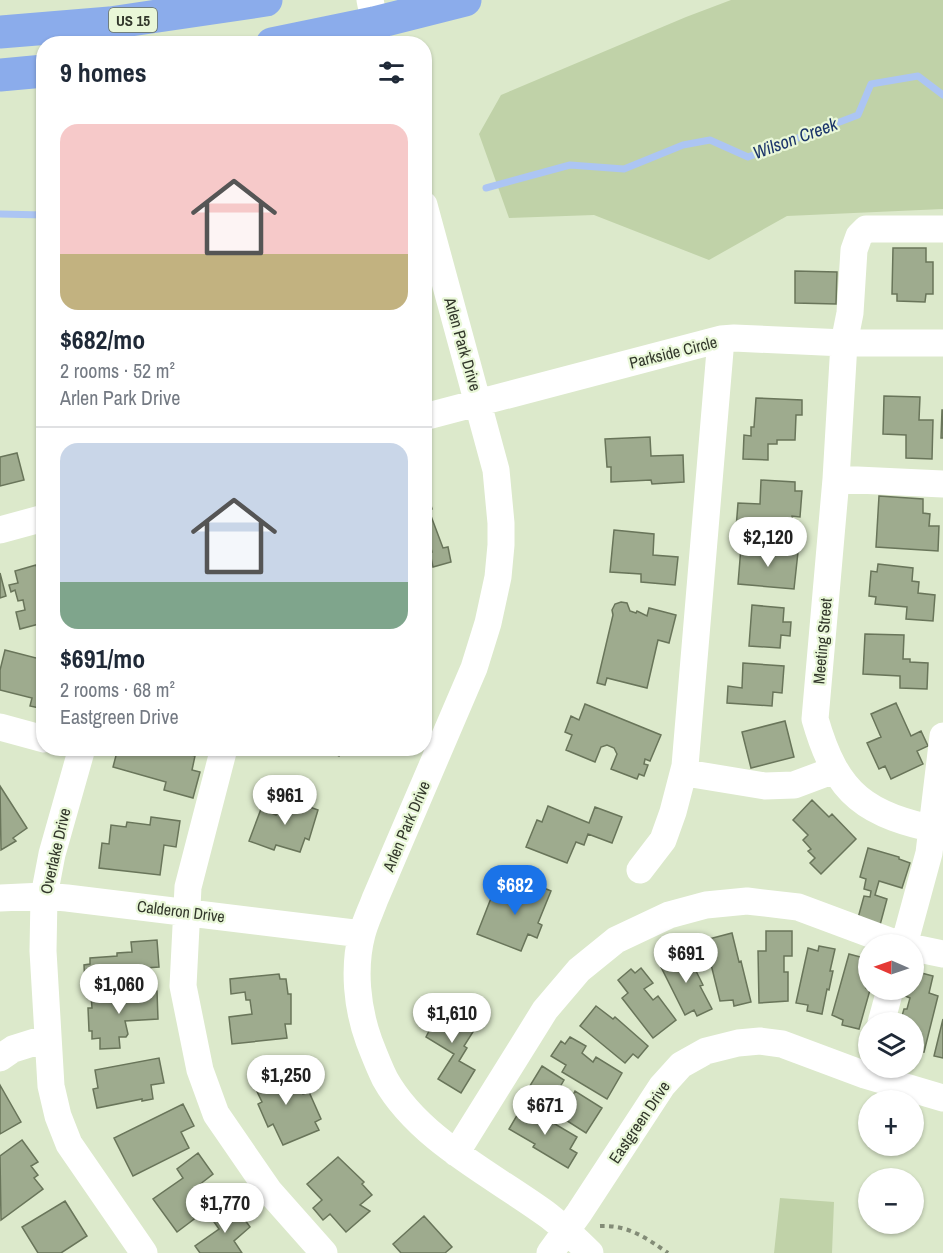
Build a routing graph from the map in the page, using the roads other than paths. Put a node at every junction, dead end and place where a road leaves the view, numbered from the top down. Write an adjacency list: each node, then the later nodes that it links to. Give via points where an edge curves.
1 (266, 0): 4 (highway, US 15, via 110,23)
2 (465, 0): 3 (highway)
3 (375, 22): 5 (highway)
4 (0, 32)
5 (309, 36)
6 (36, 72): 7 (highway)
7 (0, 75)
8 (943, 229): 11 (street, Meeting Street, via 866,229 859,236 854,250)
9 (432, 234): 13 (street, Arlen Park Drive)
10 (722, 339): 11 (street, Parkside Circle); 13 (street, Parkside Circle); 24 (street)
11 (844, 343): 12 (street, Parkside Circle); 15 (street, Meeting Street)
12 (943, 343)
13 (479, 402): 14 (street, Parkside Circle); 31 (street, Arlen Park Drive, via 496,470 501,522 498,577 488,623 474,668)
14 (432, 415)
15 (836, 478): 16 (street); 25 (street, Meeting Street, via 815,719)
16 (943, 484)
17 (36, 520): 18 (street)
18 (0, 530)
19 (0, 727): 21 (street)
20 (943, 736): 26 (street)
21 (36, 737)
22 (78, 756): 28 (street, Overlake Drive)
23 (223, 756): 30 (street, via 188,887)
24 (685, 766): 25 (street, via 692,774 765,786 794,785); 27 (street, via 663,840)
25 (834, 770): 26 (street, Meeting Street, via 847,788 878,812)
26 (938, 830): 33 (street)
27 (640, 870)
28 (44, 896): 29 (street, Calderon Drive); 30 (street, Calderon Drive); 36 (street, Overlake Drive)
29 (0, 897)
30 (186, 912): 31 (street, Calderon Drive); 44 (street, via 183,986 200,1070 216,1113 269,1191)
31 (362, 934): 41 (street, Arlen Park Drive, via 358,1004 375,1058 402,1103)
32 (872, 934): 41 (street, via 798,907 747,901 706,905 669,915 616,940 579,970 545,1010)
33 (905, 934)
34 (924, 950): 35 (street)
35 (943, 954)
36 (48, 1038): 37 (street); 43 (street, Overlake Drive, via 51,1086 57,1116 69,1144)
37 (0, 1058)
38 (858, 1066): 42 (street, Eastgreen Drive, via 760,1041 705,1051 681,1065 662,1086)
39 (891, 1078): 40 (street, Eastgreen Drive)
40 (943, 1098)
41 (456, 1153): 42 (street, Arlen Park Drive)
42 (566, 1231): 45 (street, Eastgreen Drive); 46 (street, Arlen Park Drive)
43 (144, 1253)
44 (324, 1253)
45 (550, 1253)
46 (590, 1253)

